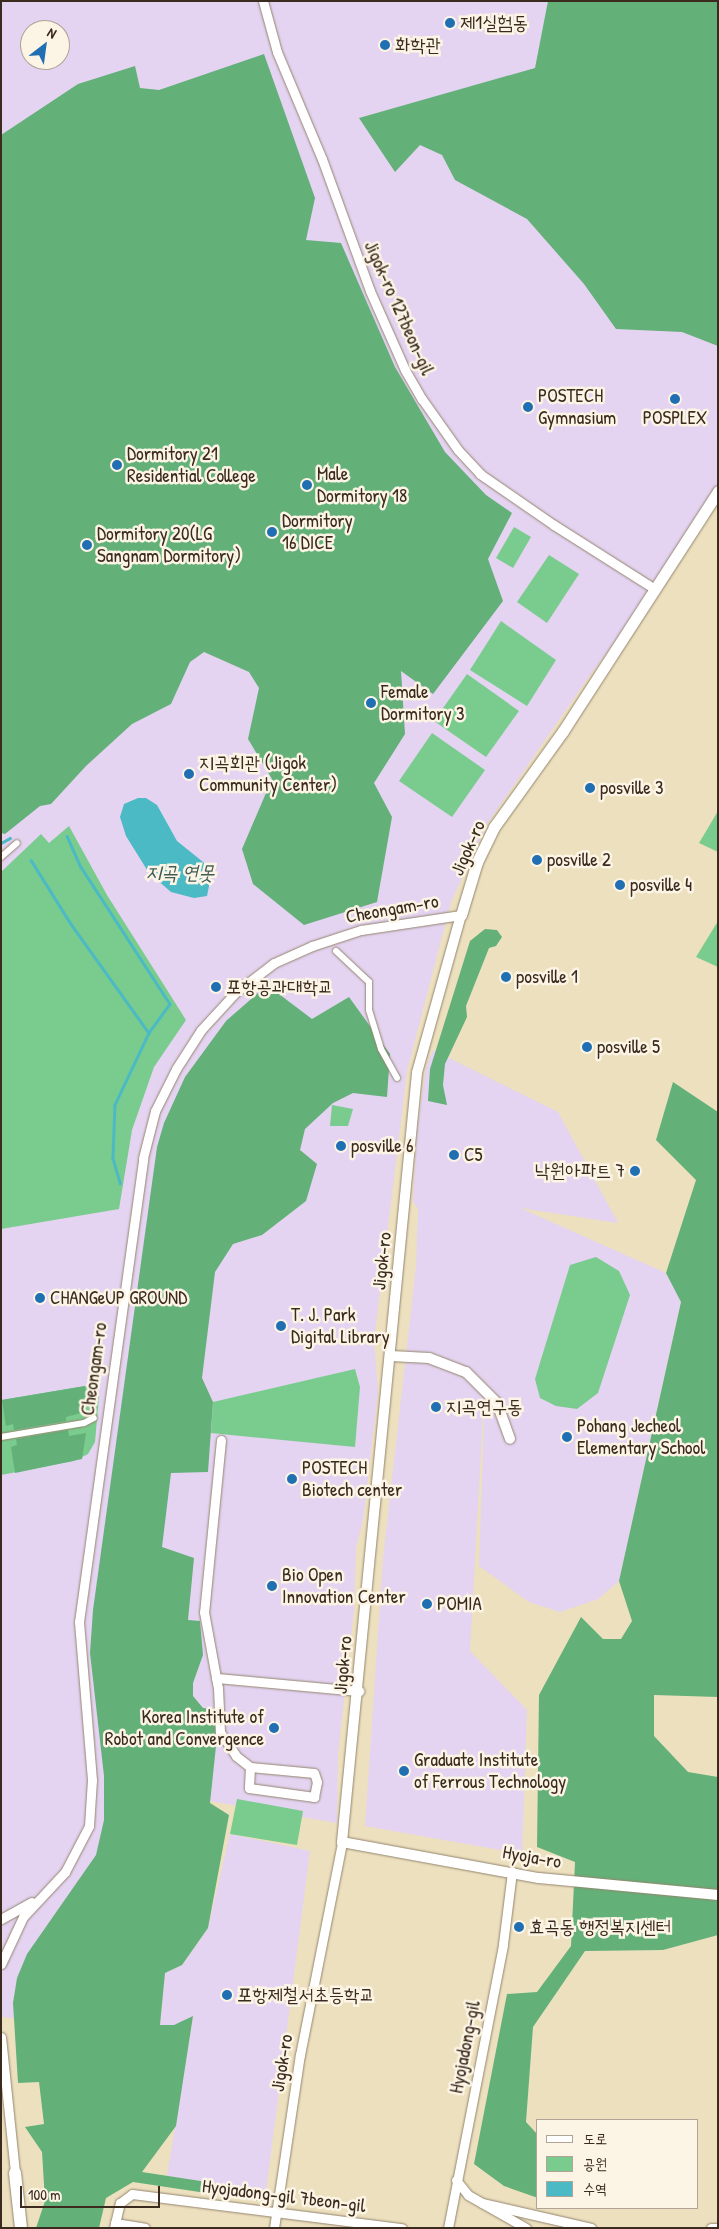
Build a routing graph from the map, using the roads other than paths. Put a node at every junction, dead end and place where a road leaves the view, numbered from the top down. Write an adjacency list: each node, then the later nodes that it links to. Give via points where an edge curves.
1 (263, 1): 3 (street, Jigok-ro 127beon-gil, via 277,52 322,159 370,291 404,370 422,399 477,471)
2 (718, 491): 3 (main road, Jigok-ro)
3 (655, 589): 6 (main road, Jigok-ro, via 563,731 494,827 477,862)
4 (17, 843): 5 (street)
5 (1, 857)
6 (462, 915): 9 (street, Jigok-ro, via 417,1073); 19 (street, Cheongam-ro, via 361,930 274,963 236,992 201,1030 155,1111 144,1158 78,1622 92,1807 82,1844)
7 (336, 951): 8 (street, via 369,982 369,1010 381,1048)
8 (397, 1078)
9 (390, 1356): 12 (street, via 429,1358 466,1372 497,1403); 15 (street, Jigok-ro)
10 (94, 1418): 11 (street, via 84,1423)
11 (1, 1437)
12 (510, 1439)
13 (221, 1440): 14 (street, via 204,1612)
14 (216, 1678): 15 (street); 16 (street, via 220,1732 236,1756)
15 (359, 1691): 17 (street, Jigok-ro)
16 (250, 1767): 16 (street, via 249,1788 314,1796 317,1782 314,1773)
17 (342, 1842): 18 (street, Hyoja-ro); 27 (street, Jigok-ro, via 300,2056)
18 (512, 1872): 20 (street, Hyoja-ro, via 602,1886); 25 (street, Hyojadong-gil, via 503,1944)
19 (50, 1888): 21 (street, via 19,1911); 22 (street, Cheongam-ro, via 23,1917)
20 (718, 1895)
21 (1, 1919)
22 (1, 1964)
23 (2, 2042): 24 (street)
24 (15, 2173): 29 (main road)
25 (456, 2180): 26 (street, via 468,2195); 33 (street, Hyojadong-gil)
26 (482, 2203): 34 (street); 35 (street)
27 (278, 2211): 28 (street, Hyojadong-gil 7beon-gil, via 132,2194 120,2203); 31 (street, Jigok-ro); 32 (street, Hyojadong-gil 7beon-gil)
28 (115, 2226): 30 (street)
29 (21, 2228)
30 (145, 2228)
31 (274, 2228)
32 (402, 2228)
33 (448, 2228)
34 (526, 2228)
35 (591, 2228)
36 (712, 2228): 37 (street)
37 (718, 2228)

